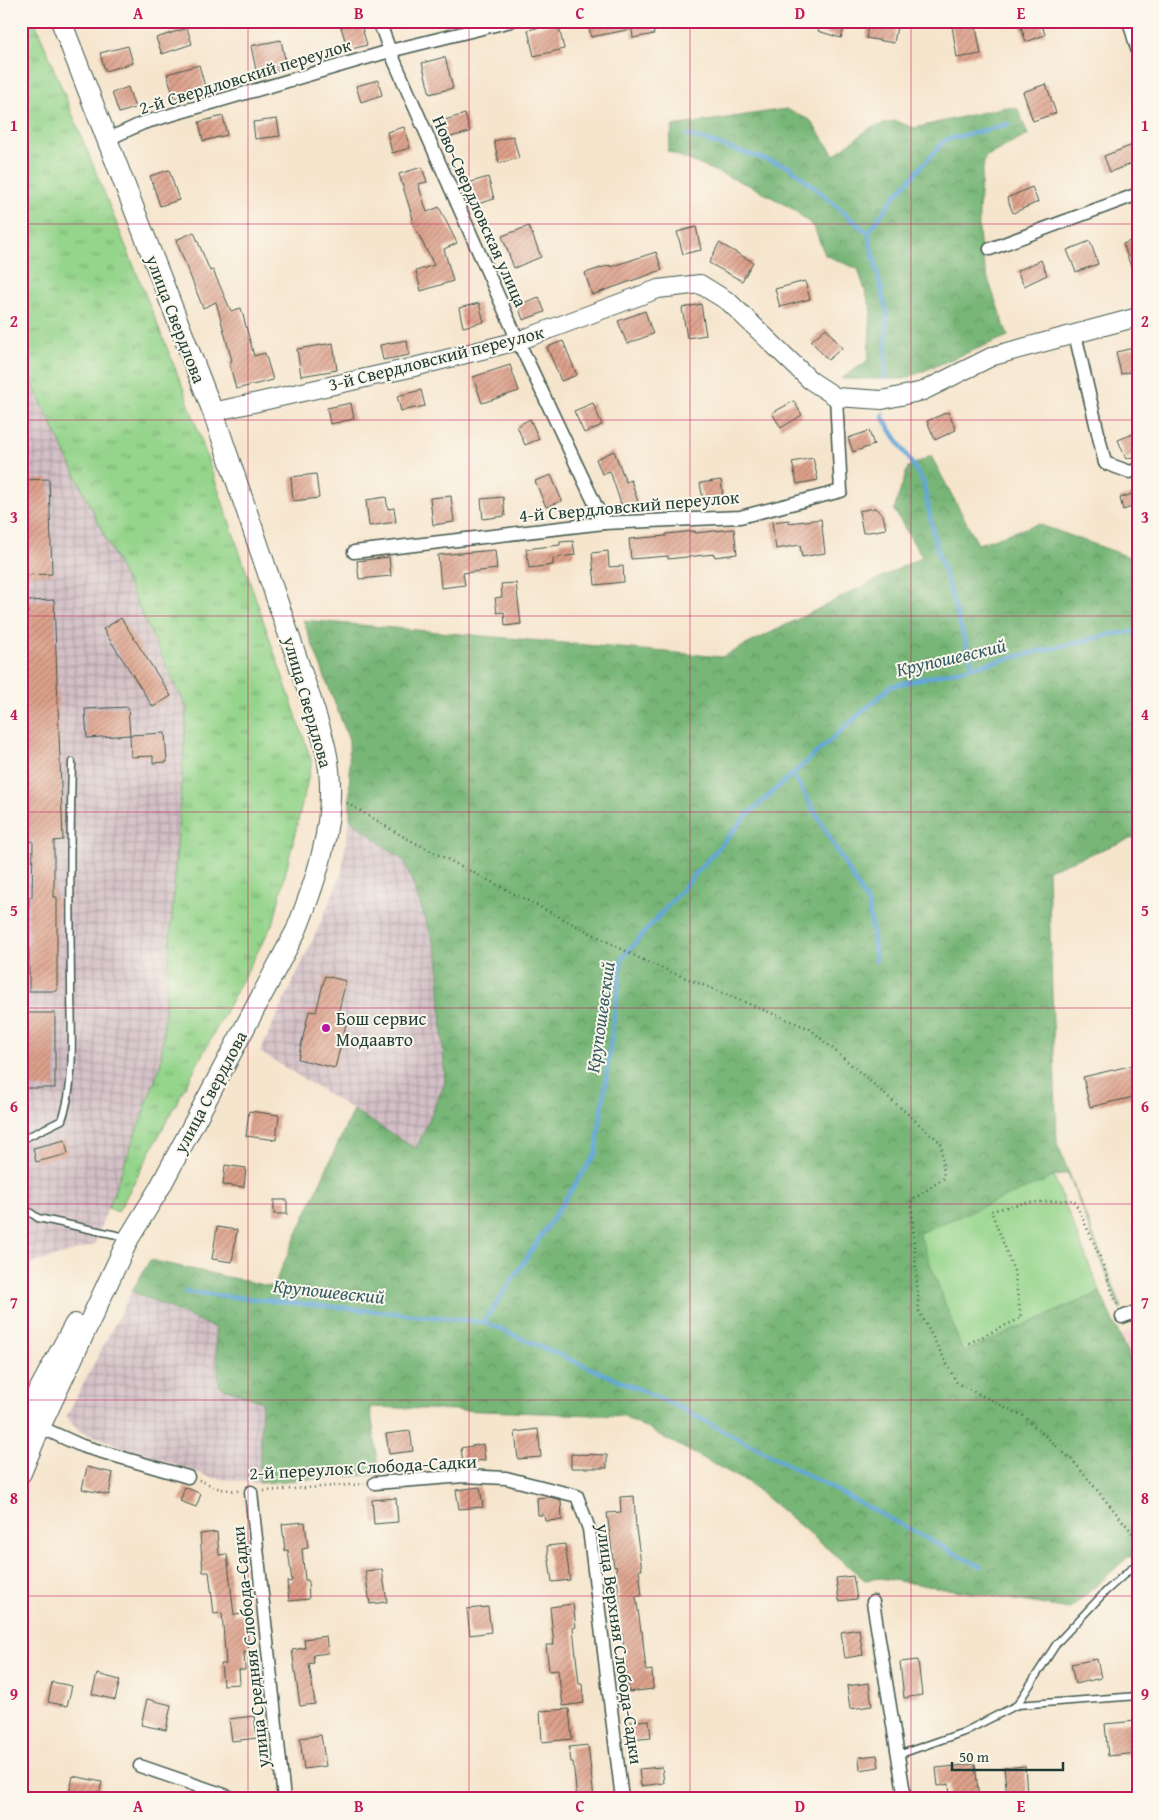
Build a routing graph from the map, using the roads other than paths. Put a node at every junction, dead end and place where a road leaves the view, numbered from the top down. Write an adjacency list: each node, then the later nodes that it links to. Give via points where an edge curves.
1 (61, 21): 7 (main road, улица Свердлова)
2 (379, 21): 5 (street, Ново-Свердловская улица)
3 (511, 21): 5 (street, 2-й Свердловский переулок)
4 (1129, 21): 6 (street)
5 (390, 52): 7 (street, 2-й Свердловский переулок, via 143,124); 12 (street, Ново-Свердловская улица)
6 (1138, 52)
7 (106, 140): 14 (main road, улица Свердлова)
8 (1138, 194): 9 (street)
9 (990, 249)
10 (1138, 317): 11 (main road, 3-й Свердловский переулок)
11 (1075, 334): 13 (main road, 3-й Свердловский переулок, via 993,356 923,390 882,400); 15 (street, via 1105,463 1130,472)
12 (518, 341): 13 (main road, 3-й Свердловский переулок, via 658,289 700,284 729,302 810,380); 14 (main road, 3-й Свердловский переулок); 16 (street, Ново-Свердловская улица)
13 (836, 397): 16 (street, 4-й Свердловский переулок, via 841,491 740,517)
14 (213, 412): 21 (main road, улица Свердлова, via 325,747 330,794 328,821 320,862 296,931 159,1189)
15 (1138, 469)
16 (604, 523): 17 (street, 4-й Свердловский переулок)
17 (354, 552)
18 (72, 762): 19 (lane, via 68,1104 62,1120)
19 (21, 1140)
20 (21, 1206): 21 (lane, via 38,1218)
21 (129, 1238): 24 (main road, улица Свердлова, via 76,1324)
22 (1138, 1311): 23 (street)
23 (1122, 1317)
24 (26, 1424): 25 (main road); 26 (street, via 82,1446)
25 (21, 1472)
26 (188, 1477)
27 (375, 1483): 29 (street, 2-й переулок Слобода-Садки, via 464,1476 506,1478)
28 (251, 1492): 37 (street, улица Средняя Слобода-Садки)
29 (577, 1496): 38 (street, улица Верхняя Слобода-Садки, via 590,1529)
30 (1136, 1566): 33 (lane, via 1106,1591 1057,1643)
31 (873, 1602): 34 (street)
32 (1138, 1696): 33 (lane)
33 (1017, 1705): 34 (lane, via 964,1732)
34 (898, 1755): 39 (street)
35 (140, 1766): 36 (street)
36 (236, 1799)
37 (284, 1799)
38 (622, 1799)
39 (905, 1799)

